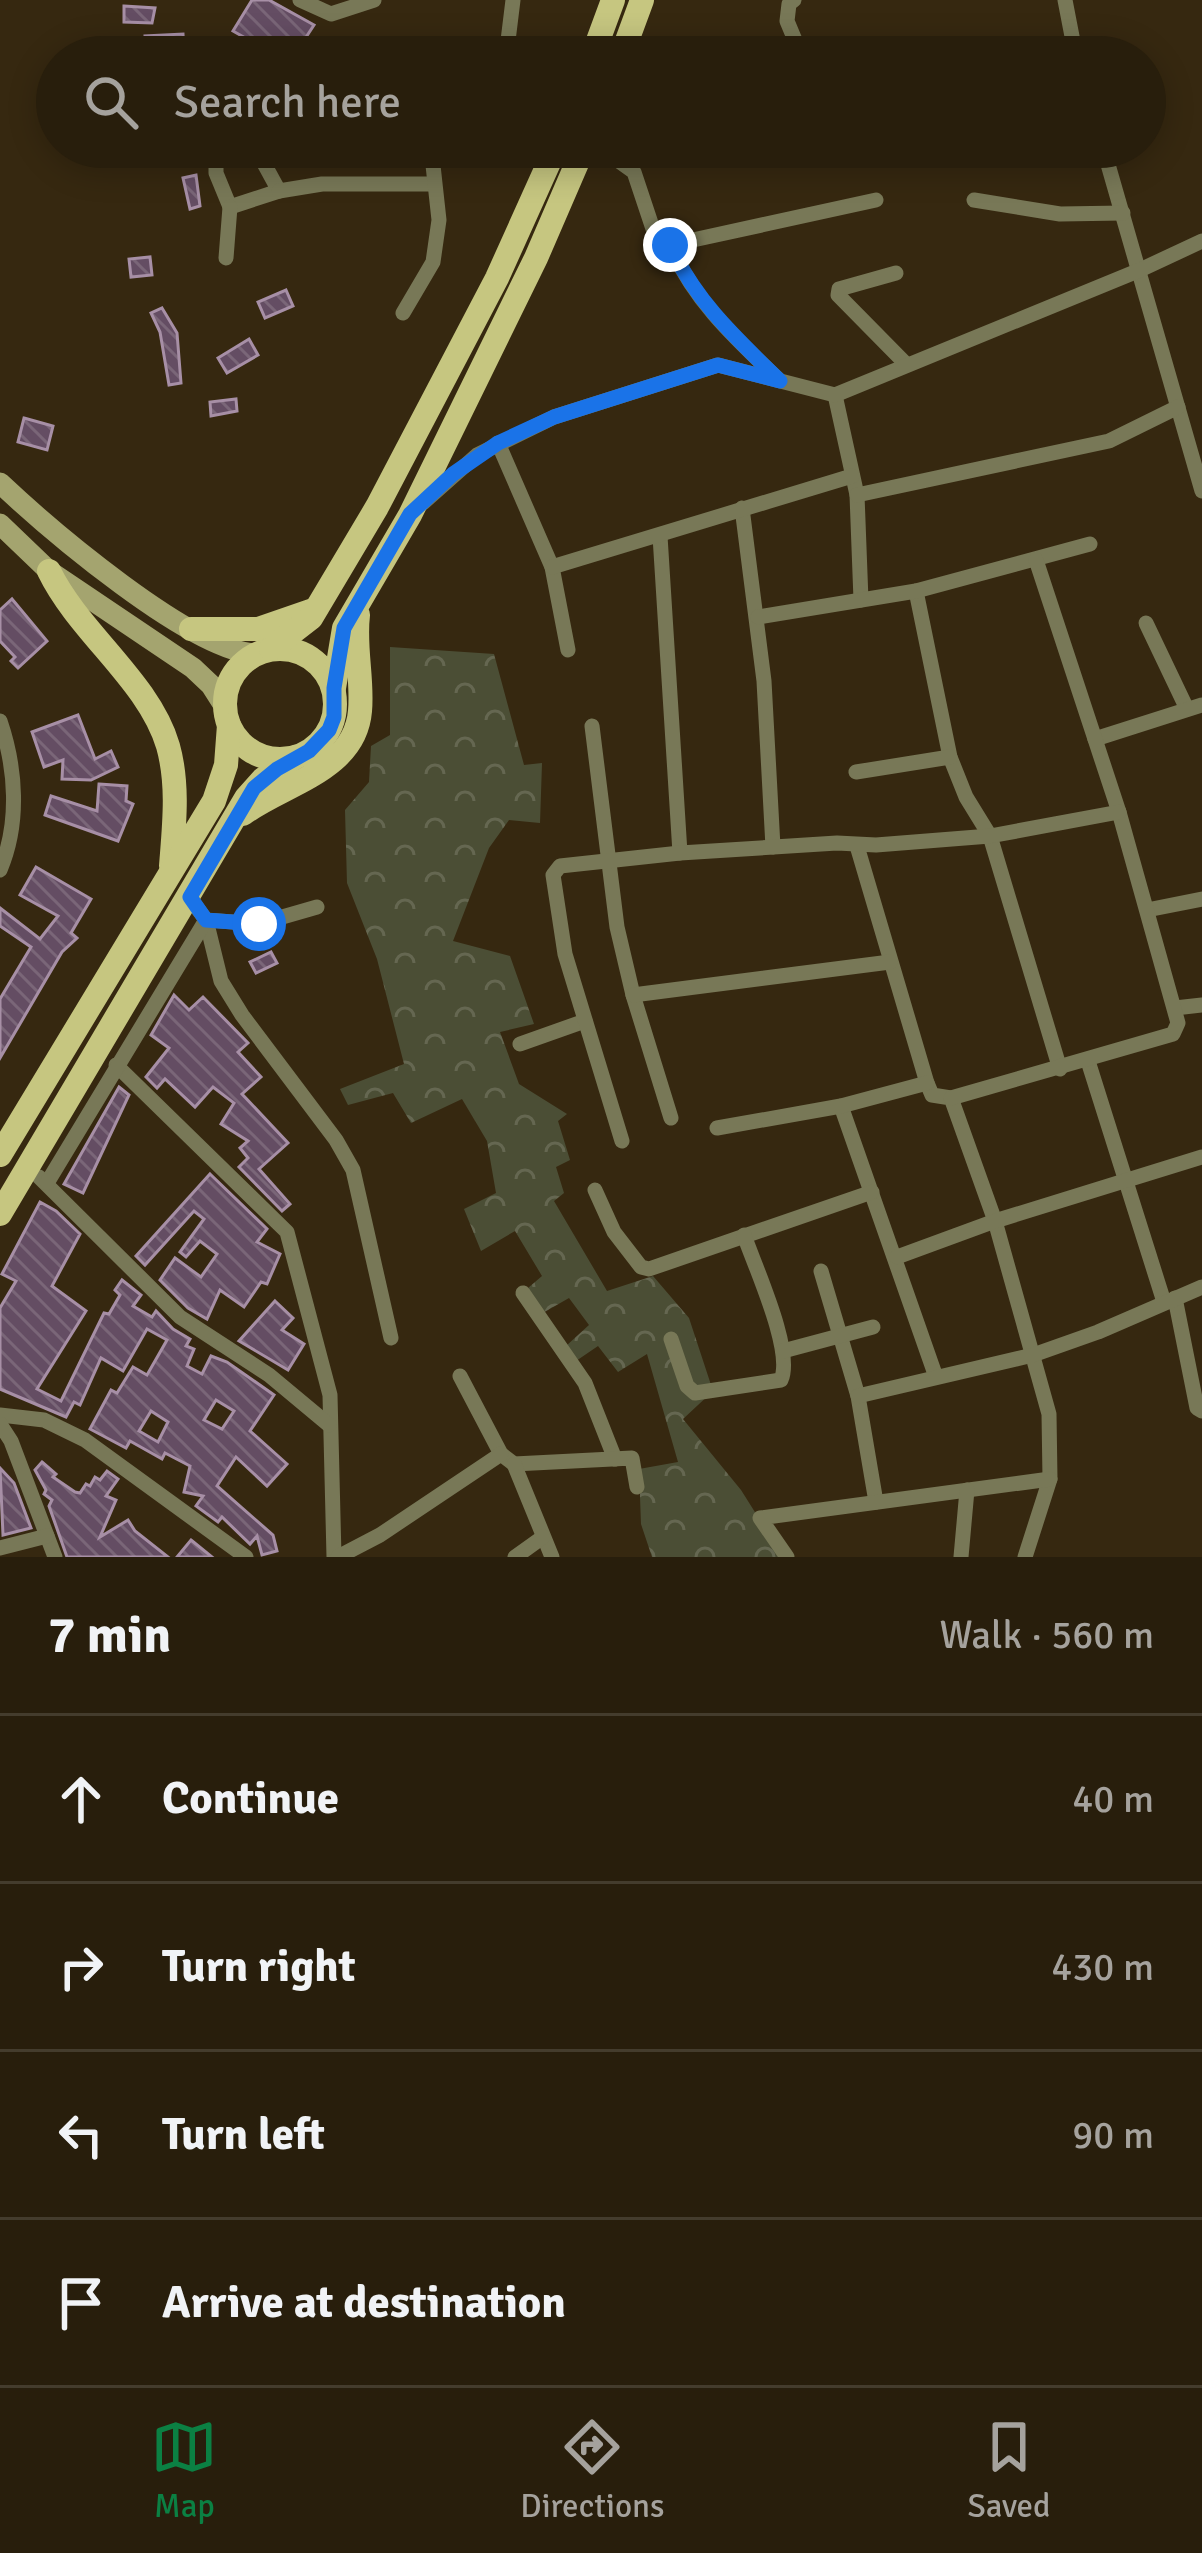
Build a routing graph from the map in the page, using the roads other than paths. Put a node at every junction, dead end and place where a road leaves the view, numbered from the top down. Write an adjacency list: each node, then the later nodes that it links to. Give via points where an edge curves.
1 (300, 0): 2 (street, via 331,14)
2 (374, 0)
3 (513, 0): 8 (street)
4 (613, 0): 9 (main road)
5 (642, 0): 10 (main road)
6 (794, 0): 11 (street)
7 (1065, 0): 12 (street)
8 (509, 36)
9 (600, 36)
10 (628, 36)
11 (794, 36)
12 (1072, 36)
13 (216, 168): 24 (street)
14 (266, 168): 21 (street)
15 (433, 168): 20 (street)
16 (539, 168): 52 (main road, via 434,404)
17 (575, 168): 42 (main road)
18 (629, 168): 27 (street, via 656,238)
19 (1109, 168): 25 (street)
20 (434, 184): 21 (street); 31 (street, via 433,262)
21 (279, 191): 24 (street)
22 (876, 200): 27 (street)
23 (974, 200): 25 (street, via 1060,214)
24 (230, 207): 28 (street)
25 (1123, 213): 29 (street)
26 (1202, 241): 29 (street)
27 (670, 245): 33 (street, via 710,312)
28 (226, 258)
29 (1140, 270): 32 (street); 35 (street)
30 (896, 273): 32 (street, via 838,295)
31 (403, 314)
32 (906, 364): 34 (street)
33 (780, 381): 34 (street); 36 (street, via 718,365)
34 (835, 394): 37 (street)
35 (1178, 406): 39 (street); 40 (street, via 1108,441)
36 (498, 443): 42 (street); 47 (street)
37 (852, 476): 40 (street); 41 (street)
38 (0, 483): 55 (main road, via 121,584)
39 (1202, 491)
40 (857, 495): 50 (street)
41 (742, 508): 44 (street); 53 (street)
42 (410, 514): 51 (main road)
43 (0, 524): 48 (main road)
44 (660, 536): 47 (street); 72 (street)
45 (1090, 544): 46 (street)
46 (1036, 560): 49 (street); 63 (street)
47 (552, 567): 56 (street)
48 (49, 571): 60 (main road, via 193,668); 75 (main road, via 166,739)
49 (916, 591): 50 (street); 65 (street)
50 (861, 600): 53 (street)
51 (359, 604): 58 (main road, via 341,637); 68 (main road, via 360,718 349,744 322,770)
52 (320, 606): 55 (main road, via 258,629); 57 (main road)
53 (758, 616): 71 (street)
54 (1146, 623): 59 (street)
55 (191, 629): 57 (main road, via 227,649)
56 (568, 650)
57 (263, 651): 58 (main road, via 302,653); 60 (main road, via 232,676)
58 (334, 688): 64 (main road, via 329,730)
59 (1194, 707): 63 (street)
60 (227, 716): 64 (main road, via 256,754); 75 (main road, via 222,783)
61 (0, 721): 74 (street, via 14,802)
62 (592, 726): 73 (street)
63 (1094, 739): 67 (street)
64 (296, 757): 68 (main road, via 254,788)
65 (950, 757): 66 (street); 69 (street)
66 (856, 772)
67 (1119, 812): 69 (street); 79 (street)
68 (232, 823): 76 (main road)
69 (990, 836): 70 (street); 89 (street)
70 (857, 846): 71 (street); 81 (street)
71 (773, 848): 72 (street)
72 (680, 853): 73 (street)
73 (608, 860): 82 (street); 85 (street, via 560,866 554,875)
74 (0, 870)
75 (171, 870): 96 (main road)
76 (190, 897): 80 (street); 98 (main road)
77 (1202, 898): 79 (street)
78 (317, 907): 80 (street, via 259,924)
79 (1147, 910): 84 (street)
80 (206, 920): 88 (street); 112 (street, via 220,981 353,1170)
81 (890, 962): 82 (street); 90 (street)
82 (633, 995): 93 (street)
83 (1202, 1005): 84 (street)
84 (1175, 1008): 87 (street, via 1173,1034)
85 (585, 1021): 86 (street); 95 (street)
86 (520, 1044)
87 (1088, 1061): 89 (street); 99 (street)
88 (116, 1065): 98 (street); 121 (street, via 287,1232 330,1395)
89 (1060, 1069): 91 (street)
90 (927, 1083): 91 (street, via 934,1097); 92 (street)
91 (951, 1098): 103 (street)
92 (841, 1106): 94 (street); 101 (street)
93 (671, 1118)
94 (717, 1128)
95 (622, 1141)
96 (0, 1155)
97 (1202, 1157): 99 (street)
98 (37, 1176): 102 (main road); 121 (street, via 180,1317)
99 (1126, 1183): 103 (street); 109 (street)
100 (595, 1190): 104 (street, via 641,1267)
101 (872, 1192): 104 (street); 105 (street)
102 (0, 1214)
103 (995, 1221): 105 (street); 115 (street)
104 (744, 1235): 114 (street)
105 (897, 1257): 117 (street)
106 (821, 1271): 111 (street)
107 (1202, 1287): 109 (street)
108 (523, 1293): 124 (street, via 585,1383)
109 (1169, 1300): 115 (street); 119 (street)
110 (873, 1327): 111 (street)
111 (841, 1335): 114 (street); 118 (street)
112 (391, 1338)
113 (671, 1339): 114 (street, via 695,1393 781,1380)
114 (783, 1351)
115 (1033, 1355): 117 (street); 125 (street, via 1049,1414)
116 (460, 1376): 123 (street)
117 (936, 1376): 118 (street)
118 (858, 1396): 128 (street)
119 (1202, 1411)
120 (0, 1419): 122 (street); 133 (street, via 44,1420 85,1439)
121 (329, 1424): 134 (street)
122 (6, 1439): 129 (street)
123 (508, 1459): 124 (street); 130 (street); 134 (street)
124 (616, 1459): 126 (street, via 635,1461)
125 (1050, 1479): 127 (street); 139 (street)
126 (637, 1487)
127 (967, 1490): 128 (street); 138 (street)
128 (876, 1502): 137 (street, via 760,1518)
129 (47, 1536): 131 (street); 132 (street)
130 (543, 1537): 135 (street); 136 (street)
131 (0, 1549)
132 (55, 1557)
133 (246, 1557)
134 (336, 1557)
135 (515, 1557)
136 (552, 1557)
137 (787, 1557)
138 (961, 1557)
139 (1025, 1557)

